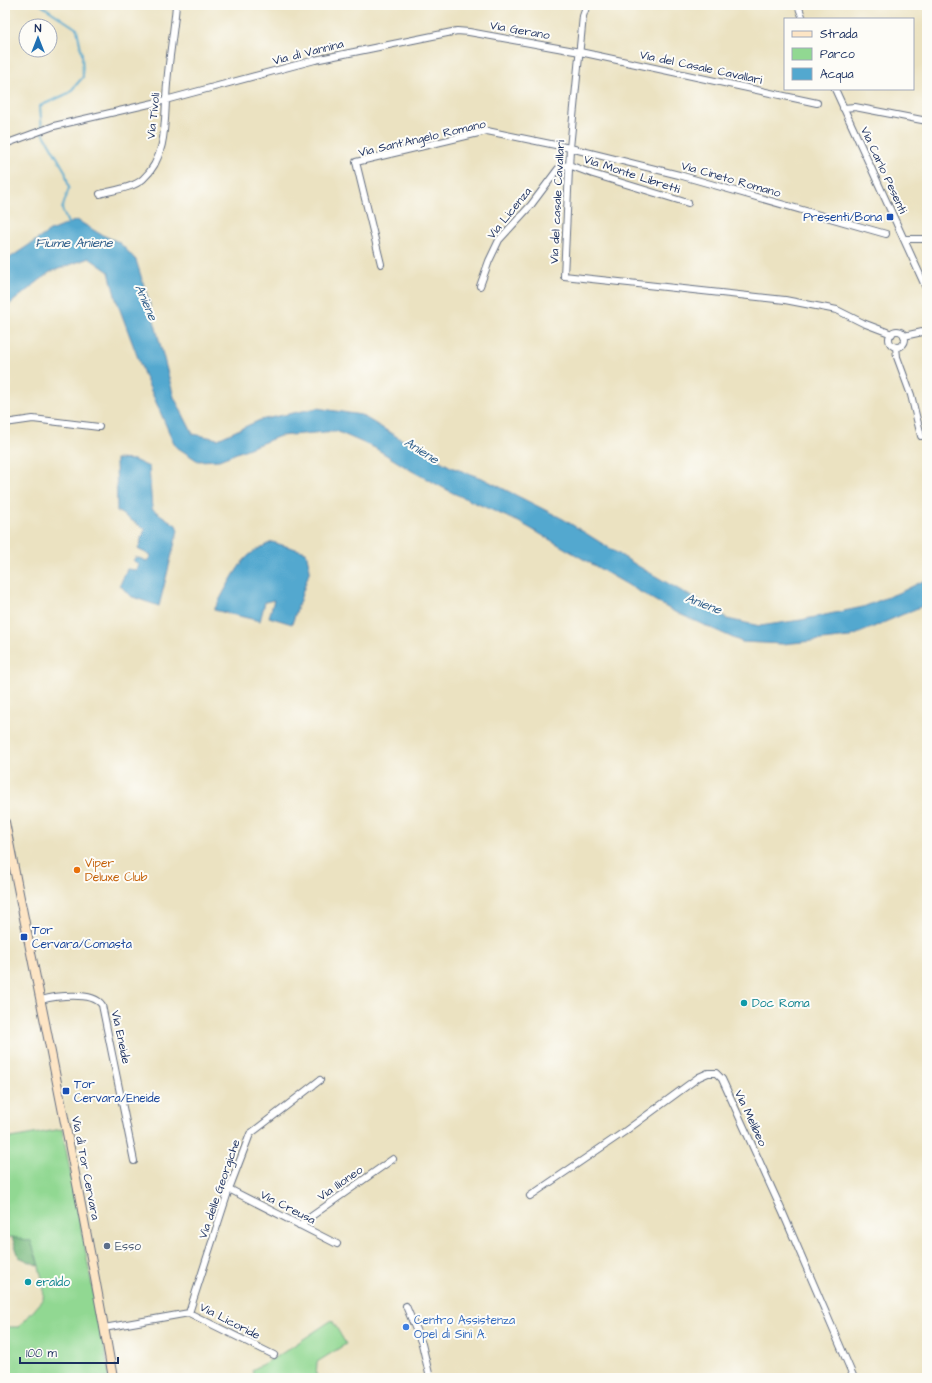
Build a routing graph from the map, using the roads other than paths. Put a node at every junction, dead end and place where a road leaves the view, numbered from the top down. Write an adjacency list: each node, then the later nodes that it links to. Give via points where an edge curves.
1 (176, 5): 8 (street, Via Tivoli)
2 (587, 5): 6 (street, Via del casale Cavallari, via 583,16)
3 (798, 5): 4 (street)
4 (804, 18)
5 (457, 31): 6 (street, Via Gerano); 8 (street, Via di Vannina, via 315,60)
6 (580, 52): 9 (street, Via del Casale Cavallari); 13 (street, Via del casale Cavallari)
7 (835, 90): 10 (street, Via Carlo Pesenti)
8 (166, 100): 12 (street, Via di Vannina, via 54,126); 15 (street, Via Tivoli, via 164,130 153,167 140,181)
9 (817, 103)
10 (843, 108): 11 (street, via 855,107); 18 (street, Via Carlo Pesenti)
11 (927, 121)
12 (5, 144)
13 (570, 148): 14 (street, Via del casale Cavallari); 17 (street, Via Cineto Romano, via 679,175); 20 (street, Via Sant'Angelo Romano, via 487,131 356,162)
14 (569, 165): 16 (street, Via Monte Libretti); 21 (street, Via Licenza, via 558,169 531,205 499,240); 24 (street, Via del casale Cavallari, via 564,276 785,300 837,310)
15 (100, 194)
16 (688, 203)
17 (886, 234)
18 (904, 239): 19 (street); 22 (street, Via Carlo Pesenti)
19 (927, 239)
20 (381, 264)
21 (480, 286)
22 (927, 290)
23 (927, 331): 25 (street)
24 (892, 334): 25 (street, via 898,332); 26 (street, via 890,343)
25 (904, 336): 26 (street, via 903,345)
26 (896, 347): 29 (street)
27 (5, 423): 28 (street, via 33,419)
28 (99, 427)
29 (921, 436)
30 (5, 822): 31 (street, Via di Tor Cervara)
31 (41, 1000): 34 (street, Via Eneide, via 58,996 89,997 102,1005); 41 (street, Via di Tor Cervara)
32 (320, 1080): 35 (street, Via delle Georgiche, via 250,1134)
33 (393, 1159): 37 (street, Via Ilioneo)
34 (134, 1161)
35 (229, 1189): 37 (street, Via Creusa); 40 (street, Via delle Georgiche)
36 (530, 1196): 45 (street, Via Melibeo, via 699,1077 716,1074 722,1079 777,1200)
37 (299, 1225): 38 (street, Via Creusa)
38 (337, 1244)
39 (406, 1306): 44 (street, via 422,1344)
40 (190, 1313): 41 (street, Via Licoride); 42 (street, Via Licoride)
41 (104, 1328): 43 (street, Via di Tor Cervara)
42 (274, 1355)
43 (114, 1378)
44 (430, 1378)
45 (854, 1378)

